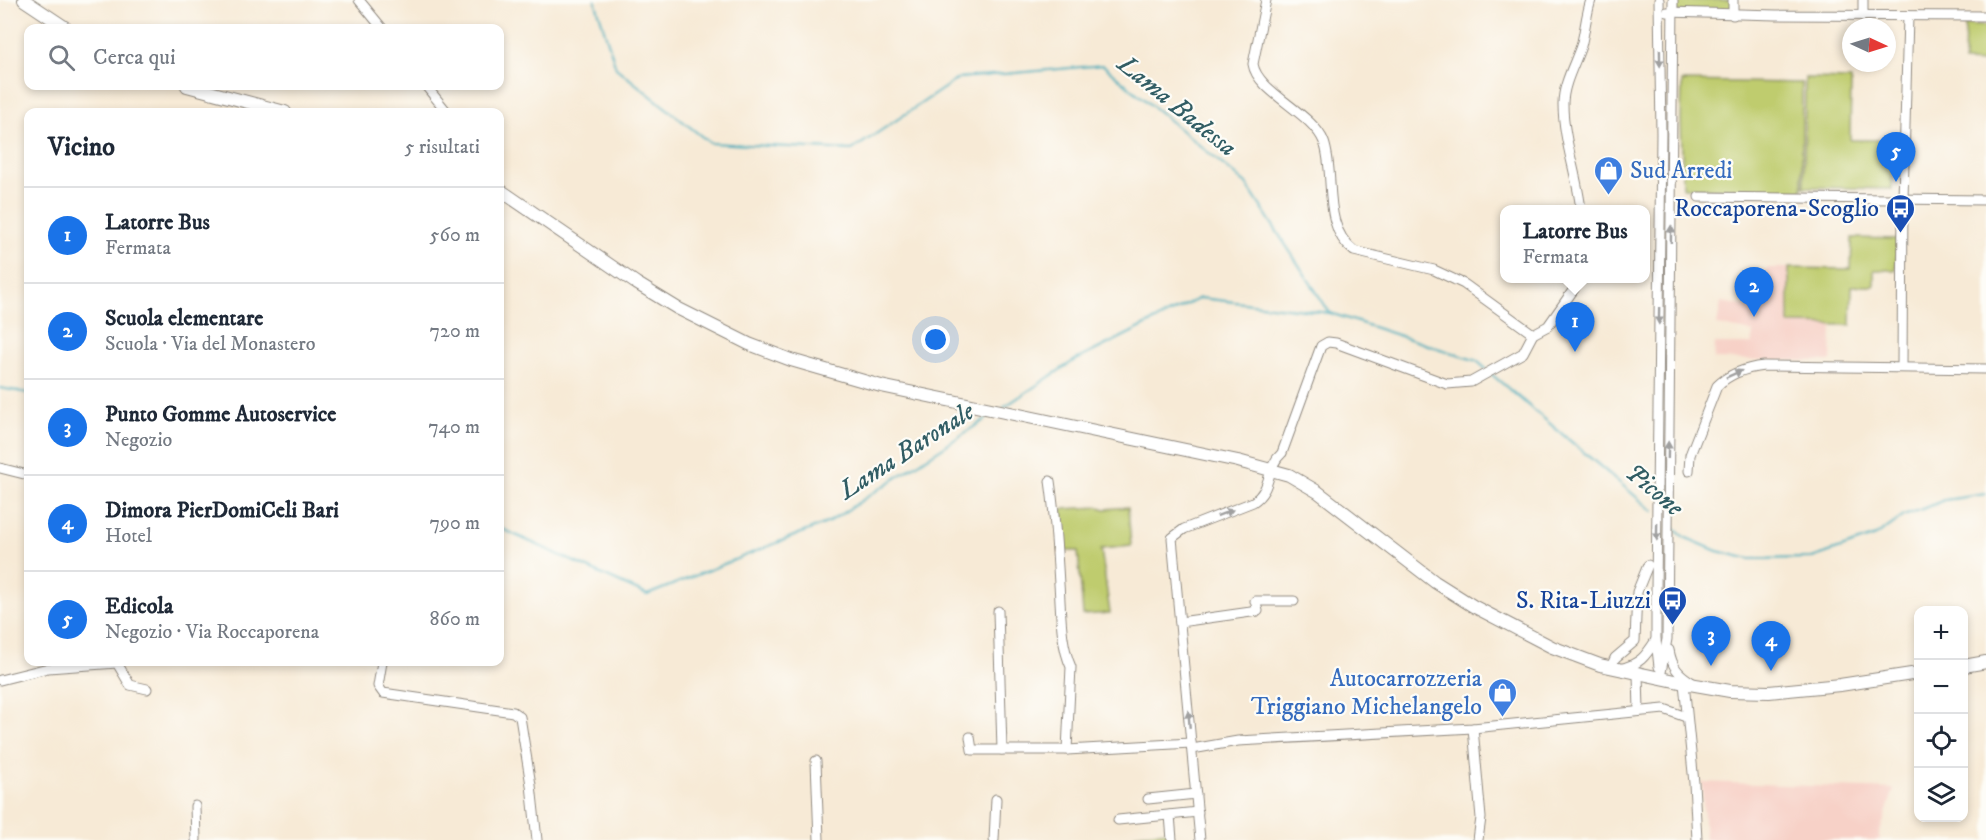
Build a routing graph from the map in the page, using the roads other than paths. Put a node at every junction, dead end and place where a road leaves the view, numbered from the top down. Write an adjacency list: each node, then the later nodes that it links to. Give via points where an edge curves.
1 (24, 0): 15 (main road)
2 (359, 0): 16 (street)
3 (1266, 0): 29 (street, via 1254,70 1324,142 1332,213 1346,245 1354,251 1434,270 1464,284)
4 (1591, 0): 27 (street, via 1563,102)
5 (1659, 0): 9 (street)
6 (1673, 0): 10 (street)
7 (1733, 0): 11 (street)
8 (1863, 0): 12 (street)
9 (1659, 12): 10 (street); 21 (street, one-way to 21)
10 (1672, 12): 11 (street); 22 (street)
11 (1732, 15): 12 (street)
12 (1863, 16): 13 (street)
13 (1908, 16): 14 (street); 25 (street)
14 (1986, 16)
15 (60, 24)
16 (379, 24)
17 (202, 90): 19 (main road)
18 (429, 90): 20 (street)
19 (270, 108)
20 (444, 108)
21 (1661, 133): 22 (street); 38 (street, one-way to 38)
22 (1672, 133): 39 (street, one-way to 22)
23 (504, 193): 33 (main road, via 677,308 791,360 847,377)
24 (1699, 197): 25 (street)
25 (1903, 199): 26 (street); 30 (street)
26 (1986, 200)
27 (1580, 205)
28 (1576, 283): 29 (street, via 1548,326)
29 (1533, 334): 33 (street, via 1523,353 1471,382 1447,384 1328,342 1321,346 1282,453 1273,461)
30 (1902, 368): 31 (street); 34 (street, one-way to 30, via 1690,455 1717,386 1731,375 1764,366)
31 (1986, 369)
32 (0, 468): 35 (street)
33 (1271, 470): 42 (street, one-way to 33, via 1173,538 1184,529 1261,497); 50 (main road, via 1318,492 1435,582 1473,606 1552,647)
34 (1689, 471)
35 (24, 474)
36 (1050, 481): 64 (street, via 1060,609 1071,667)
37 (1648, 565): 50 (street, via 1637,592 1635,641 1615,658)
38 (1656, 597): 39 (street); 44 (street)
39 (1667, 597): 43 (street)
40 (1294, 601): 42 (street, via 1255,601 1258,610)
41 (998, 611): 63 (street)
42 (1180, 622): 62 (street, one-way to 42)
43 (1667, 639): 53 (street); 56 (street, via 1671,663)
44 (1656, 640): 50 (street, via 1635,664); 53 (street)
45 (1986, 662): 46 (main road)
46 (1968, 665)
47 (76, 666): 54 (street, via 48,668)
48 (119, 666): 57 (street, via 130,685)
49 (381, 666): 74 (street, via 378,686 382,693 513,712 520,717)
50 (1615, 668): 51 (main road)
51 (1638, 674): 53 (main road); 58 (street)
52 (1914, 674): 56 (main road, via 1769,692)
53 (1660, 678): 55 (main road)
54 (0, 680)
55 (1684, 683): 56 (main road); 59 (street)
56 (1698, 686)
57 (147, 689)
58 (1640, 711): 59 (street, via 1664,709); 60 (street)
59 (1686, 717): 80 (street)
60 (1473, 728): 62 (street); 79 (street, via 1481,818)
61 (970, 737): 63 (street, via 972,750)
62 (1191, 746): 64 (street); 66 (street)
63 (1002, 750): 64 (street)
64 (1067, 750)
65 (816, 761): 75 (street)
66 (1196, 794): 68 (street); 70 (street)
67 (996, 799): 76 (street)
68 (1148, 799)
69 (195, 806): 73 (street)
70 (1198, 812): 71 (street); 78 (street)
71 (1170, 815): 72 (street); 77 (street)
72 (1118, 820)
73 (196, 840)
74 (537, 840)
75 (819, 840)
76 (994, 840)
77 (1172, 840)
78 (1200, 840)
79 (1478, 840)
80 (1697, 840)

